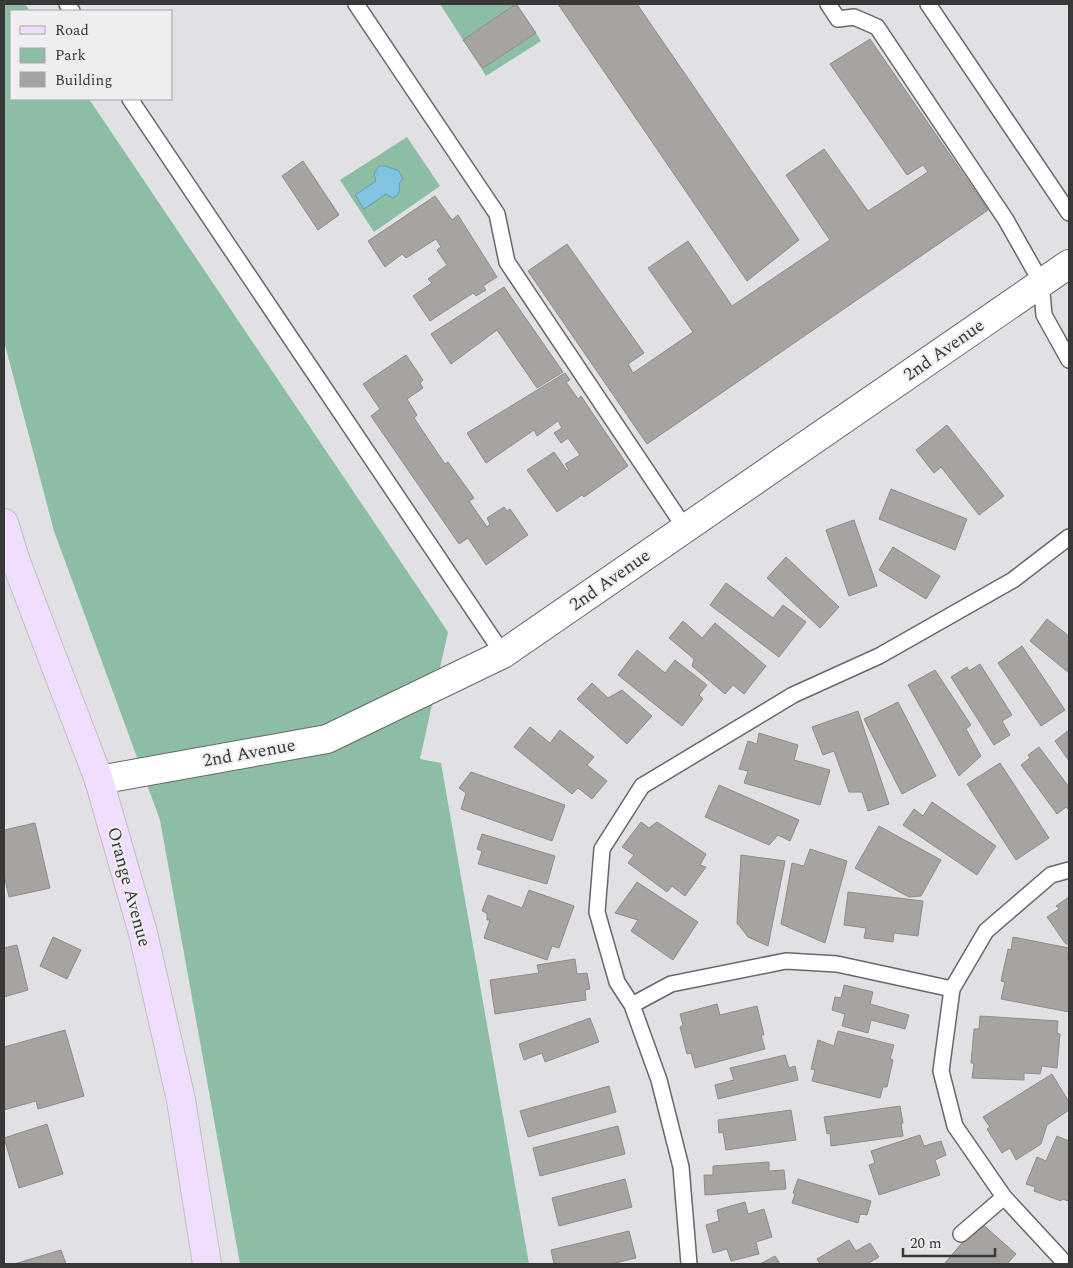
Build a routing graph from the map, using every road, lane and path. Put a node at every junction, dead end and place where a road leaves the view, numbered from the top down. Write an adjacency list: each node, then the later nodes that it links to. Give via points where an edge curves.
1 (356, 4): 10 (lane, via 497,214 507,262)
2 (828, 4): 7 (lane, via 838,19 854,17 877,27 1006,220)
3 (928, 4): 5 (lane)
4 (131, 100): 12 (lane)
5 (1069, 213)
6 (1069, 264): 7 (street, 2nd Avenue)
7 (1041, 282): 8 (lane, via 1044,315); 10 (street, 2nd Avenue)
8 (1069, 360)
9 (4, 523): 13 (main road, Orange Avenue)
10 (685, 528): 12 (street, 2nd Avenue)
11 (1069, 537): 16 (lane, via 1013,580 879,656 792,695 642,786 602,849 598,912 618,982)
12 (503, 654): 13 (street, 2nd Avenue, via 326,739)
13 (99, 780): 19 (main road, Orange Avenue, via 143,933 178,1091)
14 (1069, 870): 15 (lane, via 1051,875 986,931)
15 (952, 989): 16 (lane, via 837,964 786,961 671,984); 17 (lane, via 941,1071 954,1126)
16 (632, 1005): 20 (lane, via 659,1080 680,1167)
17 (1004, 1197): 18 (lane); 21 (lane)
18 (962, 1234)
19 (207, 1264)
20 (689, 1264)
21 (1066, 1264)

